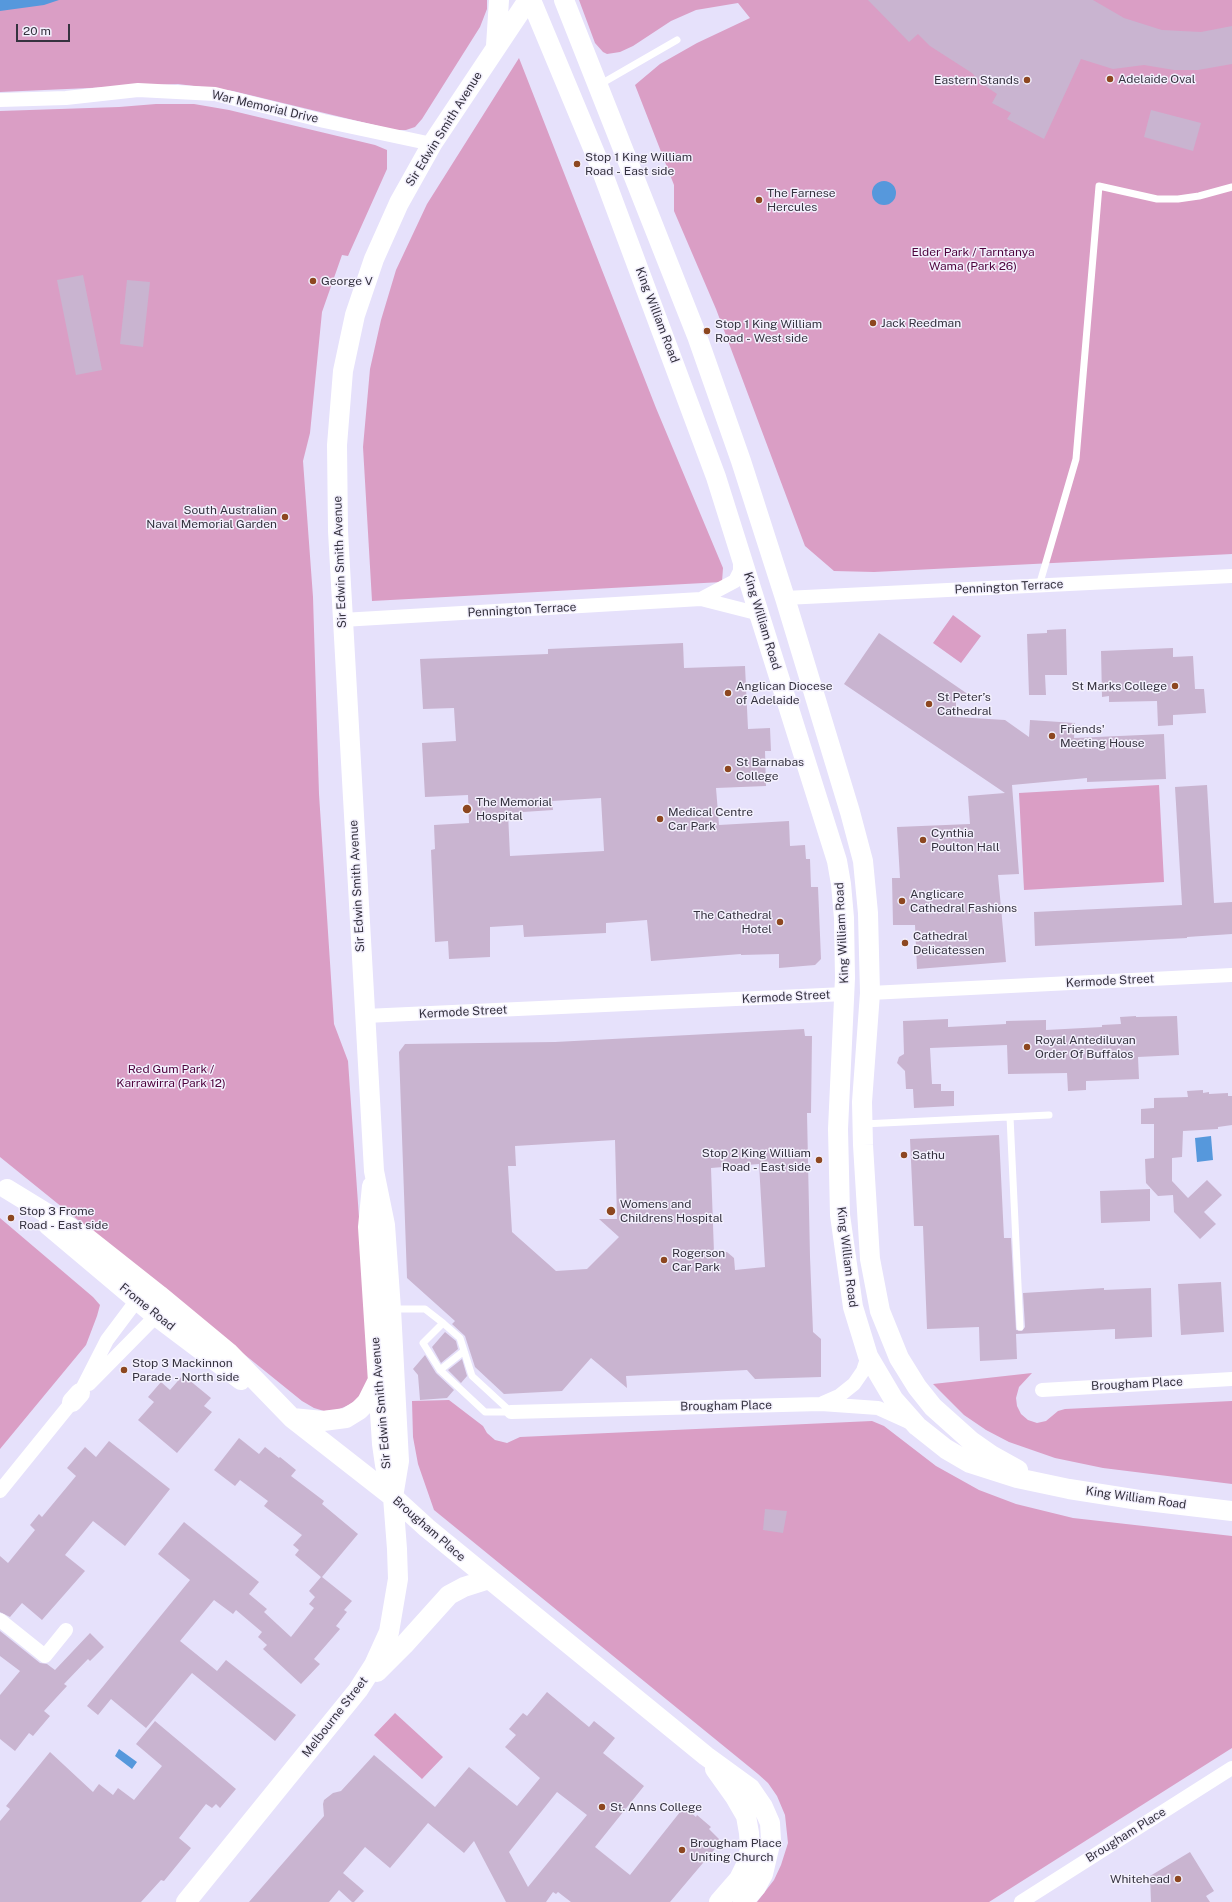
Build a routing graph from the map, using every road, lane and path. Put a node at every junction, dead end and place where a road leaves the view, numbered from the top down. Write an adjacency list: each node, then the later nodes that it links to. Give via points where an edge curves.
1 (499, 0): 6 (main road)
2 (528, 0): 6 (main road, Sir Edwin Smith Avenue)
3 (531, 0): 11 (main road, King William Road, via 597,158 697,422)
4 (564, 0): 7 (main road, King William Road)
5 (677, 40): 7 (lane)
6 (496, 48): 9 (main road, Sir Edwin Smith Avenue)
7 (598, 85): 14 (main road, King William Road, via 697,336)
8 (0, 100): 9 (street, War Memorial Drive, via 66,98 138,90 215,94)
9 (432, 144): 17 (main road, Sir Edwin Smith Avenue, via 399,203 374,259 355,315 343,371 337,446)
10 (1232, 187): 13 (lane, via 1199,196 1157,199 1099,186 1076,459)
11 (741, 554): 14 (main road, via 763,588); 15 (street, Pennington Terrace, via 738,576 730,585); 16 (main road, King William Road)
12 (1232, 576): 13 (street, Pennington Terrace)
13 (1039, 586): 14 (street, Pennington Terrace)
14 (785, 598): 19 (main road, King William Road, via 863,861 868,913)
15 (700, 599): 16 (street, Pennington Terrace); 17 (street, Pennington Terrace)
16 (760, 614): 20 (main road, King William Road, via 836,861 844,918)
17 (342, 620): 21 (main road, Sir Edwin Smith Avenue)
18 (1232, 975): 19 (street, Kermode Street)
19 (870, 993): 20 (main road, Kermode Street); 24 (main road, King William Road, via 862,1102)
20 (845, 994): 21 (street, Kermode Street); 35 (main road, King William Road, via 838,1129 840,1215 853,1307)
21 (365, 1016): 25 (main road, Sir Edwin Smith Avenue)
22 (1049, 1115): 23 (lane)
23 (1010, 1117): 24 (lane); 32 (lane)
24 (863, 1124): 33 (main road, King William Road, via 870,1259 880,1311)
25 (374, 1171): 29 (main road, Sir Edwin Smith Avenue, via 385,1225); 37 (main road, Sir Edwin Smith Avenue, via 368,1227)
26 (4, 1186): 27 (main road, Frome Road, via 87,1238); 28 (main road, Frome Road, via 83,1256)
27 (159, 1295): 28 (main road); 30 (main road); 44 (main road, Brougham Place, via 229,1353)
28 (138, 1300): 30 (main road, Frome Road); 40 (street, via 107,1340)
29 (391, 1309): 31 (lane, via 425,1309); 47 (main road, Sir Edwin Smith Avenue, via 399,1461)
30 (156, 1316): 40 (street); 44 (main road, Frome Road)
31 (443, 1323): 34 (lane, via 460,1338); 36 (lane, via 423,1343)
32 (1020, 1327)
33 (895, 1350): 42 (main road, via 904,1378 902,1389); 45 (main road, King William Road, via 917,1387 943,1417 992,1455)
34 (464, 1351): 36 (lane); 43 (lane, via 472,1376)
35 (868, 1356): 41 (street, Brougham Place, via 854,1384 839,1396); 42 (main road, King William Road)
36 (440, 1370): 43 (lane, via 485,1412)
37 (378, 1380): 44 (main road, via 367,1402 346,1418 323,1421); 47 (main road, Sir Edwin Smith Avenue, via 382,1444)
38 (1232, 1380): 39 (street, Brougham Place)
39 (1042, 1390)
40 (76, 1397): 46 (street)
41 (821, 1404): 42 (street, Brougham Place); 43 (street, Brougham Place)
42 (888, 1405): 45 (main road, King William Road, via 946,1449 970,1463)
43 (511, 1412)
44 (292, 1418): 47 (main road, Brougham Place)
45 (1041, 1483): 48 (main road, King William Road, via 1098,1494)
46 (0, 1491)
47 (393, 1497): 49 (main road, Brougham Place); 52 (main road, Melbourne Street, via 398,1579 393,1614 383,1647)
48 (1232, 1511)
49 (489, 1579): 52 (main road, via 468,1585 449,1595 404,1645); 53 (main road, Brougham Place)
50 (0, 1620): 51 (street, via 45,1656)
51 (66, 1630)
52 (358, 1690): 55 (main road, Melbourne Street)
53 (706, 1756): 56 (main road, Brougham Place, via 746,1816 750,1833 746,1865 739,1879); 57 (main road, Brougham Place, via 750,1788 770,1823 771,1840 763,1874)
54 (1232, 1768): 58 (street, Brougham Place)
55 (186, 1902)
56 (719, 1902)
57 (743, 1902)
58 (1021, 1902)

